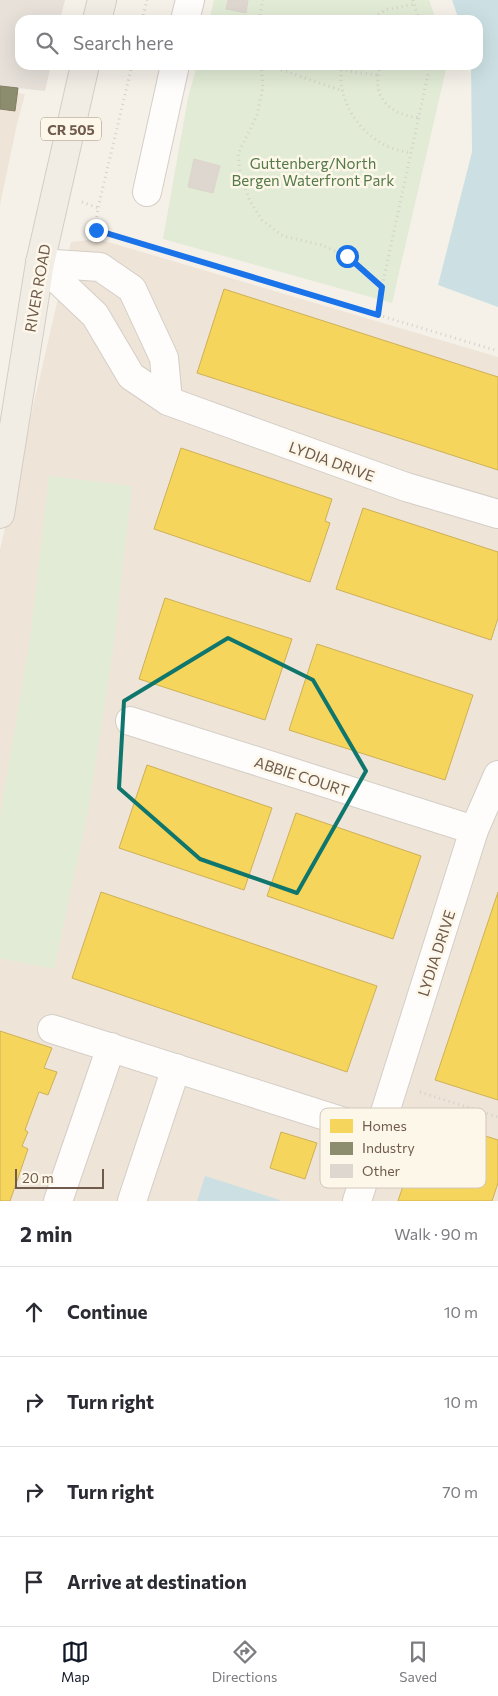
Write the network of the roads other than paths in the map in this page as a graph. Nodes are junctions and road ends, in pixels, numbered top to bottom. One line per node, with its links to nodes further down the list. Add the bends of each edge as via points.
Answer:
1 (102, 0): 3 (main road)
2 (190, 0): 4 (street)
3 (98, 15)
4 (186, 15)
5 (84, 70): 8 (main road, RIVER ROAD / CR 505)
6 (174, 70): 7 (street)
7 (147, 192)
8 (40, 263): 9 (street, LYDIA DRIVE, via 95,316 131,376); 9 (street, via 100,267 132,289 164,358); 10 (main road, RIVER ROAD / CR 505)
9 (168, 401): 11 (street, LYDIA DRIVE, via 406,487)
10 (0, 514)
11 (498, 514)
12 (130, 721): 14 (street, ABBIE COURT)
13 (498, 775): 14 (street, LYDIA DRIVE)
14 (474, 830): 18 (street, LYDIA DRIVE)
15 (52, 1029): 16 (street)
16 (111, 1047): 17 (street); 21 (street)
17 (176, 1068): 19 (street); 22 (street)
18 (386, 1108)
19 (320, 1114)
20 (361, 1188): 23 (street, LYDIA DRIVE)
21 (58, 1201)
22 (132, 1201)
23 (357, 1201)

